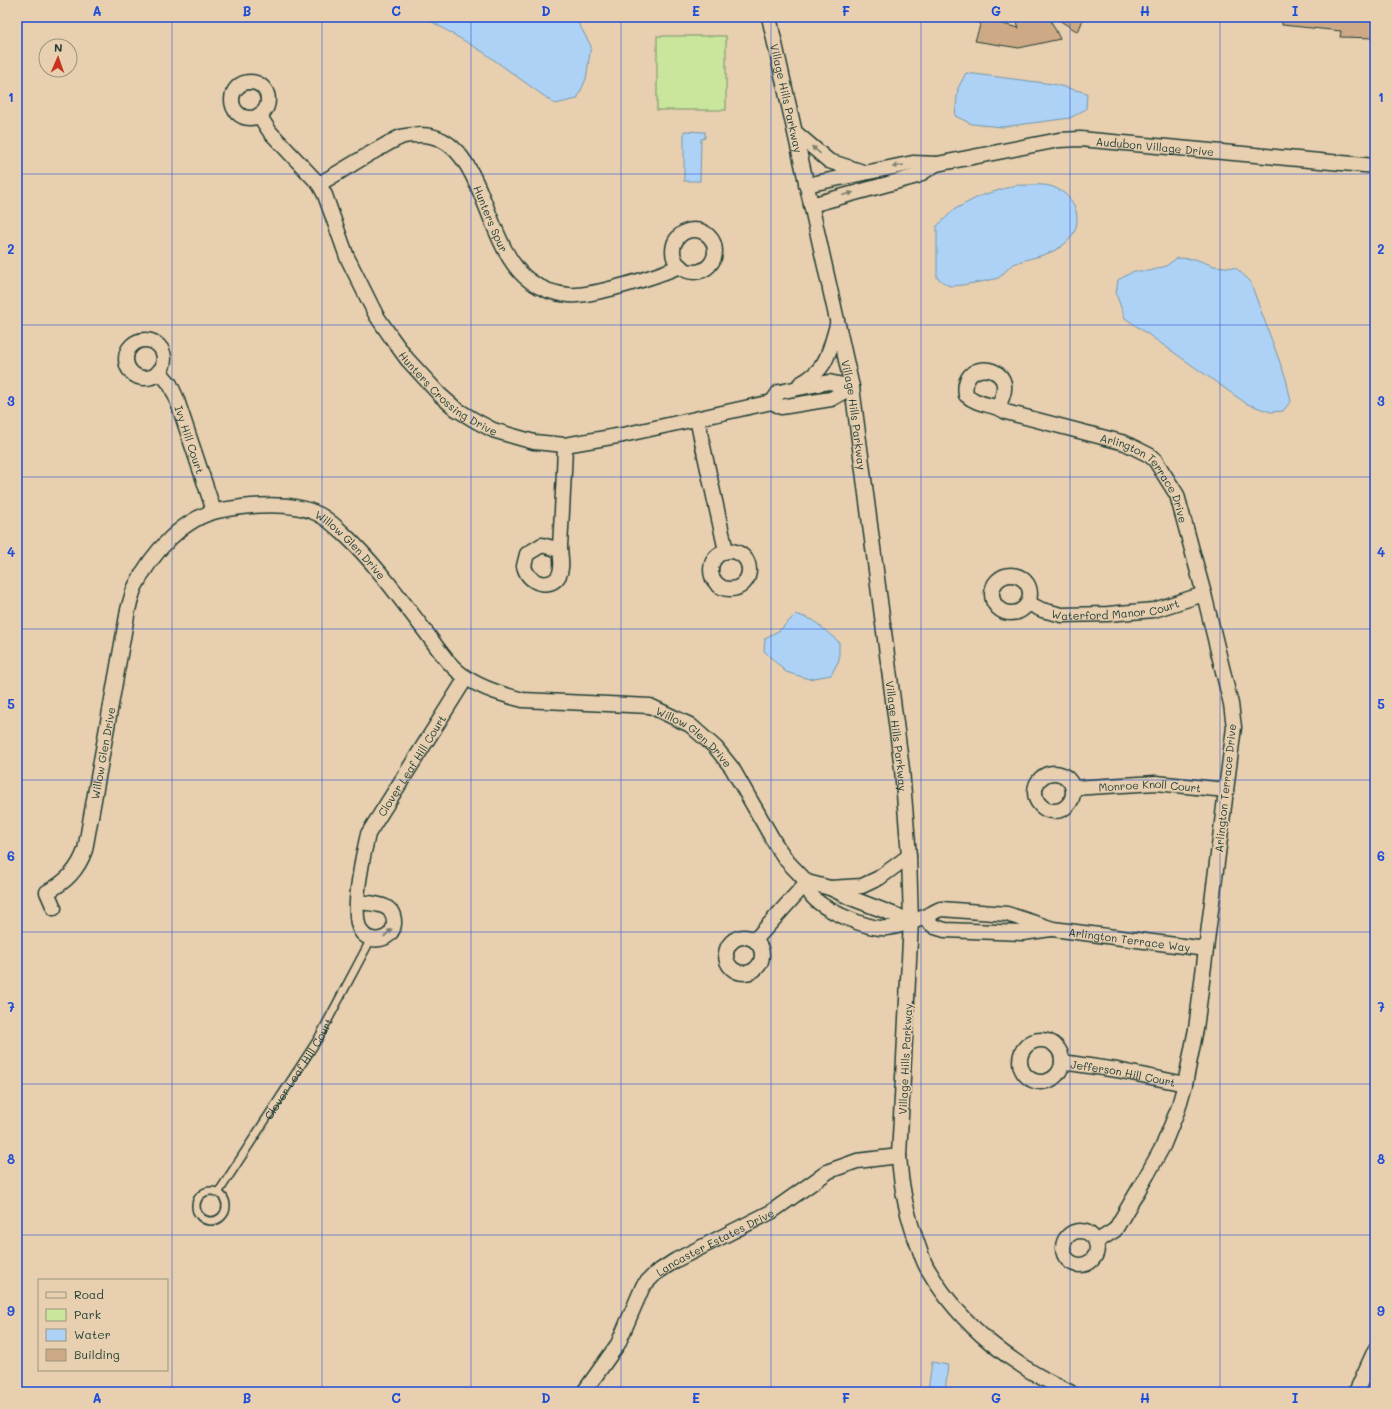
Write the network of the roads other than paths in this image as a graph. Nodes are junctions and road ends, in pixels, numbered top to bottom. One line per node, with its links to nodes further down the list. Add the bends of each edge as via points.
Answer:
1 (769, 17): 3 (street, Village Hills Parkway)
2 (259, 115): 7 (street, Hunters Crossing Drive, via 270,132)
3 (796, 133): 6 (street, Audubon Village Drive, one-way to 3, via 830,161); 8 (street, Village Hills Parkway)
4 (937, 164): 5 (street, Audubon Village Drive, via 1059,140 1080,139); 6 (street, Audubon Village Drive, one-way to 6, via 913,164); 9 (street, Audubon Village Drive, one-way to 4, via 917,176)
5 (1375, 166)
6 (863, 172): 8 (street, Audubon Village Drive)
7 (319, 184): 10 (street, Hunters Spur, via 401,137 426,135 450,143 462,155 500,242 518,270 542,288 571,295 590,293 661,275); 18 (street, Hunters Crossing Drive, via 347,257 376,315 425,381 456,409 493,430 534,442)
8 (806, 185): 9 (street, Village Hills Parkway)
9 (810, 205): 11 (street, Village Hills Parkway)
10 (680, 266)
11 (837, 323): 13 (street, Village Hills Parkway); 14 (street, Hunters Crossing Drive, via 826,361 813,377)
12 (159, 371): 19 (street, Ivy Hill Court, via 170,384 176,397)
13 (852, 387): 14 (street, Hunters Crossing Drive, via 829,382); 15 (street, Hunters Crossing Drive, via 831,399 781,407); 27 (street, Village Hills Parkway, via 902,769)
14 (789, 390): 15 (street, Hunters Crossing Drive, via 779,392)
15 (772, 402): 17 (street, Hunters Crossing Drive)
16 (999, 407): 22 (street, Arlington Terrace Drive, via 1006,412 1125,443 1155,460 1177,495)
17 (697, 419): 18 (street, Hunters Crossing Drive); 20 (street)
18 (565, 445): 21 (street)
19 (214, 511): 24 (street, Willow Glen Drive, via 264,506 297,508 318,513 373,562 444,656); 31 (street, Willow Glen Drive, via 200,516 170,539 144,571 134,588 85,850 80,865 47,892)
20 (726, 551)
21 (560, 556)
22 (1204, 594): 23 (street, Waterford Manor Court, via 1154,610 1100,614 1062,615 1042,610); 26 (street, Arlington Terrace Drive, via 1231,704 1234,727)
23 (1028, 602)
24 (466, 678): 28 (street, Willow Glen Drive, via 494,691 523,700 650,706 690,725 716,748 732,768 787,861); 30 (street, Clover Leaf Hill Court, via 373,824 361,860)
25 (1073, 788): 26 (street, Monroe Knoll Court, via 1156,783)
26 (1226, 790): 36 (street, Arlington Terrace Drive)
27 (909, 856): 29 (street, via 879,878 862,886); 32 (street, Village Hills Parkway)
28 (807, 882): 29 (street); 32 (street, Willow Glen Drive, via 812,896 830,910 866,925 888,928); 35 (street)
29 (830, 888): 32 (street, via 850,898)
30 (358, 902): 34 (street, Clover Leaf Hill Court, via 358,926 365,936); 34 (street, one-way to 30, via 377,940 390,933 393,928 392,913 383,904)
31 (54, 908)
32 (917, 919): 33 (street, Arlington Terrace Way, via 945,930 1023,933); 33 (street, Arlington Terrace Way, via 941,909 1000,913 1021,917); 39 (street, Village Hills Parkway)
33 (1053, 929): 36 (street, Arlington Terrace Way)
34 (371, 939): 40 (lane, Clover Leaf Hill Court, via 318,1039)
35 (756, 939)
36 (1206, 949): 38 (street, Arlington Terrace Drive, via 1196,1029)
37 (1062, 1062): 38 (street, Jefferson Hill Court)
38 (1185, 1084): 41 (street, Arlington Terrace Drive, via 1168,1134 1147,1175 1115,1230)
39 (899, 1156): 43 (street, Lancaster Estates Drive, via 857,1161 829,1171 771,1212 676,1260 656,1273 643,1286 618,1344); 44 (street, Village Hills Parkway, via 901,1187 907,1214 928,1270 944,1295 988,1342 1041,1379)
40 (218, 1193): 40 (lane, via 206,1192 198,1198 197,1212 203,1220 213,1222 225,1213 226,1203)
41 (1096, 1242)
42 (1375, 1350): 45 (street)
43 (584, 1392)
44 (1070, 1392)
45 (1356, 1392)

